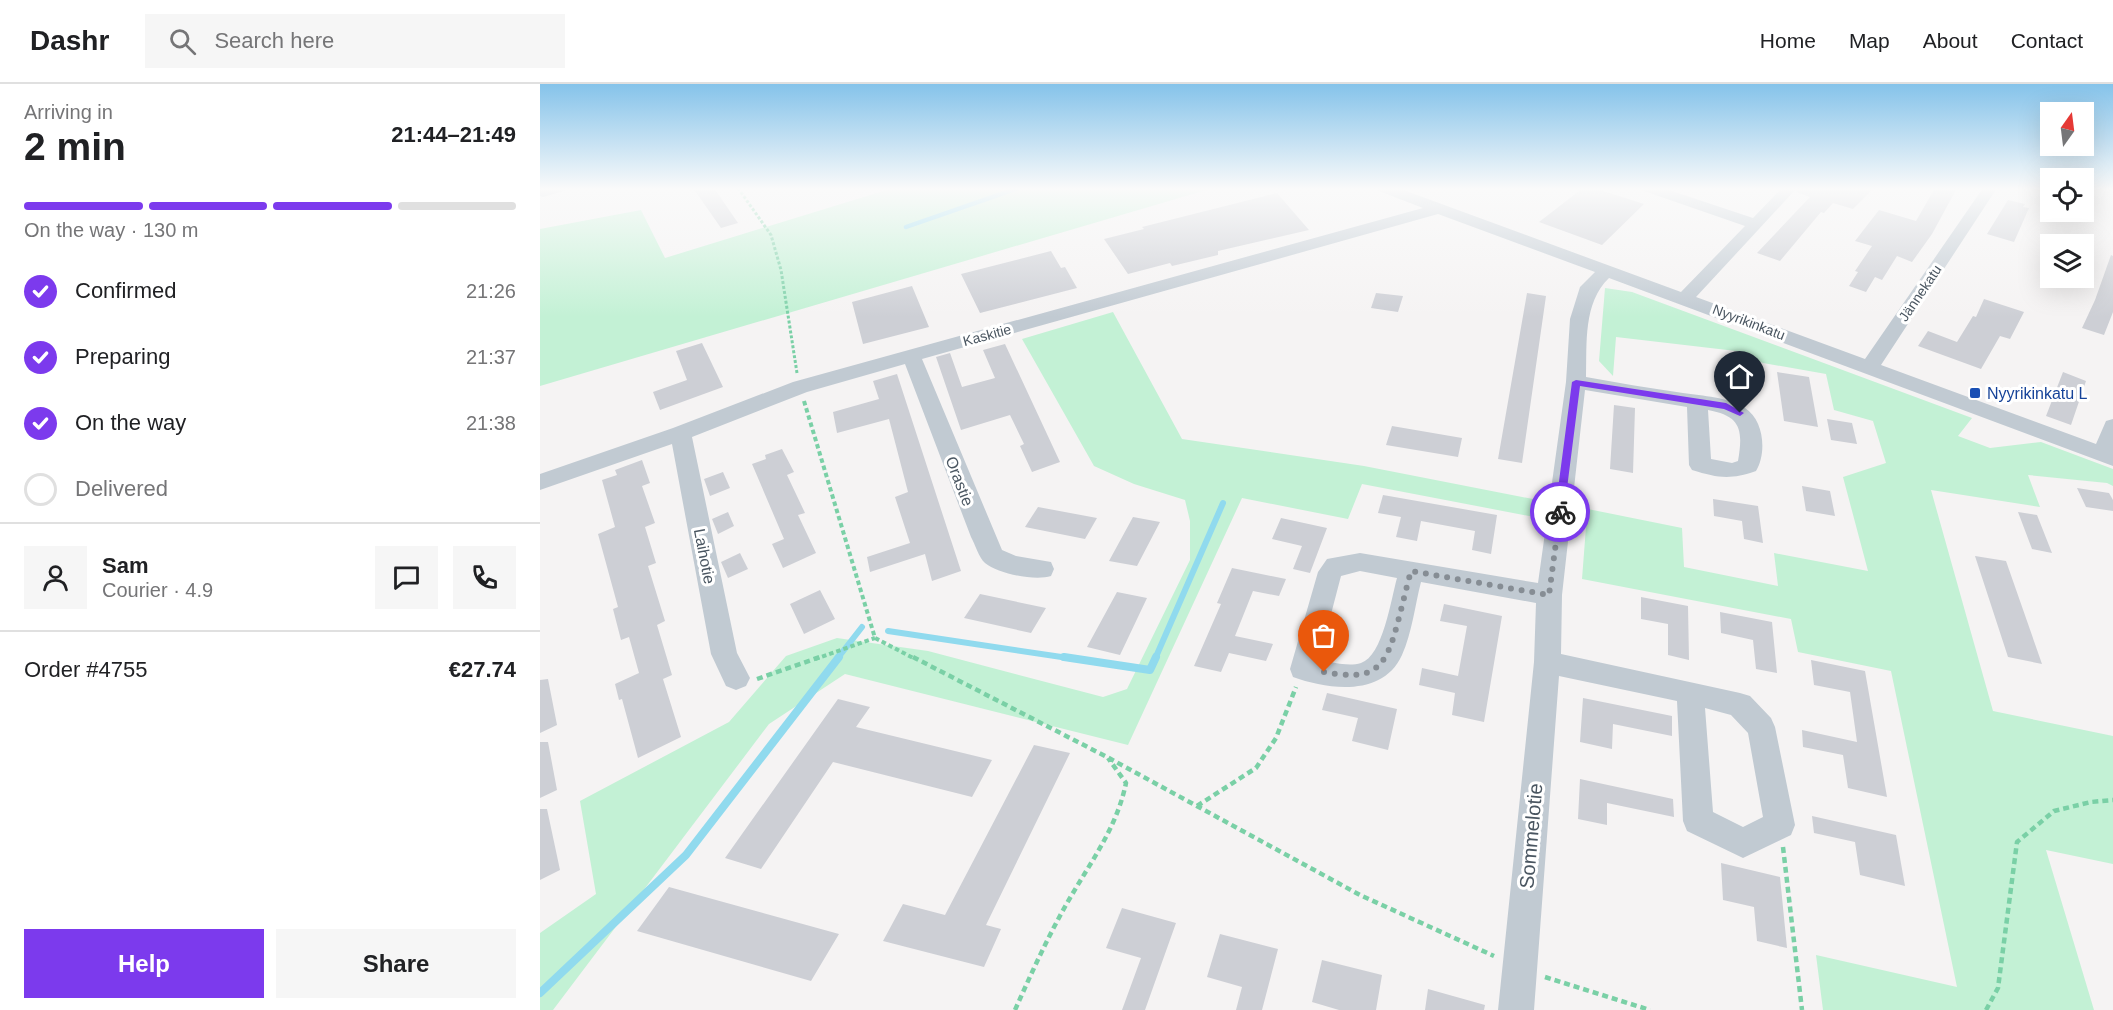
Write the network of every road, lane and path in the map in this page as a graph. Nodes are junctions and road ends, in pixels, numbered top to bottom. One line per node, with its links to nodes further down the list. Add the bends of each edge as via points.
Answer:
1 (768, 231): 11 (path, via 781,270)
2 (1357, 231): 8 (street, Kaskitie)
3 (1504, 231): 6 (street, Nyyrikinkatu)
4 (1749, 231): 7 (street)
5 (1961, 231): 9 (street, Jännekatu)
6 (1608, 269): 7 (street, Nyyrikinkatu); 10 (street, Sommelotie, via 1589,287 1579,320)
7 (1685, 298): 9 (street, Nyyrikinkatu)
8 (911, 356): 11 (street, Kaskitie); 17 (street, Orastie, via 993,556 1013,565)
9 (1869, 368): 15 (street, Nyyrikinkatu)
10 (1576, 382): 12 (street); 19 (street, Sommelotie)
11 (800, 387): 14 (street, Kaskitie); 20 (path)
12 (1696, 402)
13 (2113, 426): 15 (street)
14 (681, 433): 16 (street, Kaskitie); 23 (street, Laihotie, via 724,654)
15 (2108, 456)
16 (540, 482)
17 (1042, 569)
18 (1411, 571): 19 (street); 22 (street, via 1390,652 1380,666 1364,674 1345,676); 22 (street, via 1360,562 1336,566 1330,572)
19 (1549, 595): 21 (street, Sommelotie)
20 (875, 638): 23 (path, via 752,681); 25 (path)
21 (1547, 662): 24 (street); 29 (street, Sommelotie)
22 (1303, 669): 27 (path, via 1276,738 1257,768)
23 (735, 678)
24 (1690, 692): 28 (street, via 1740,705 1761,727); 28 (street, via 1698,821 1743,843)
25 (1107, 757): 27 (path); 30 (path, via 1126,783 1123,802 1112,830 1064,909)
26 (2113, 801): 34 (path, via 2054,811 2018,842 1998,988)
27 (1197, 806): 29 (path, via 1360,895)
28 (1780, 825): 33 (path)
29 (1519, 968): 31 (street, Sommelotie); 32 (path)
30 (1015, 1010)
31 (1516, 1010)
32 (1650, 1010)
33 (1802, 1010)
34 (1986, 1010)

